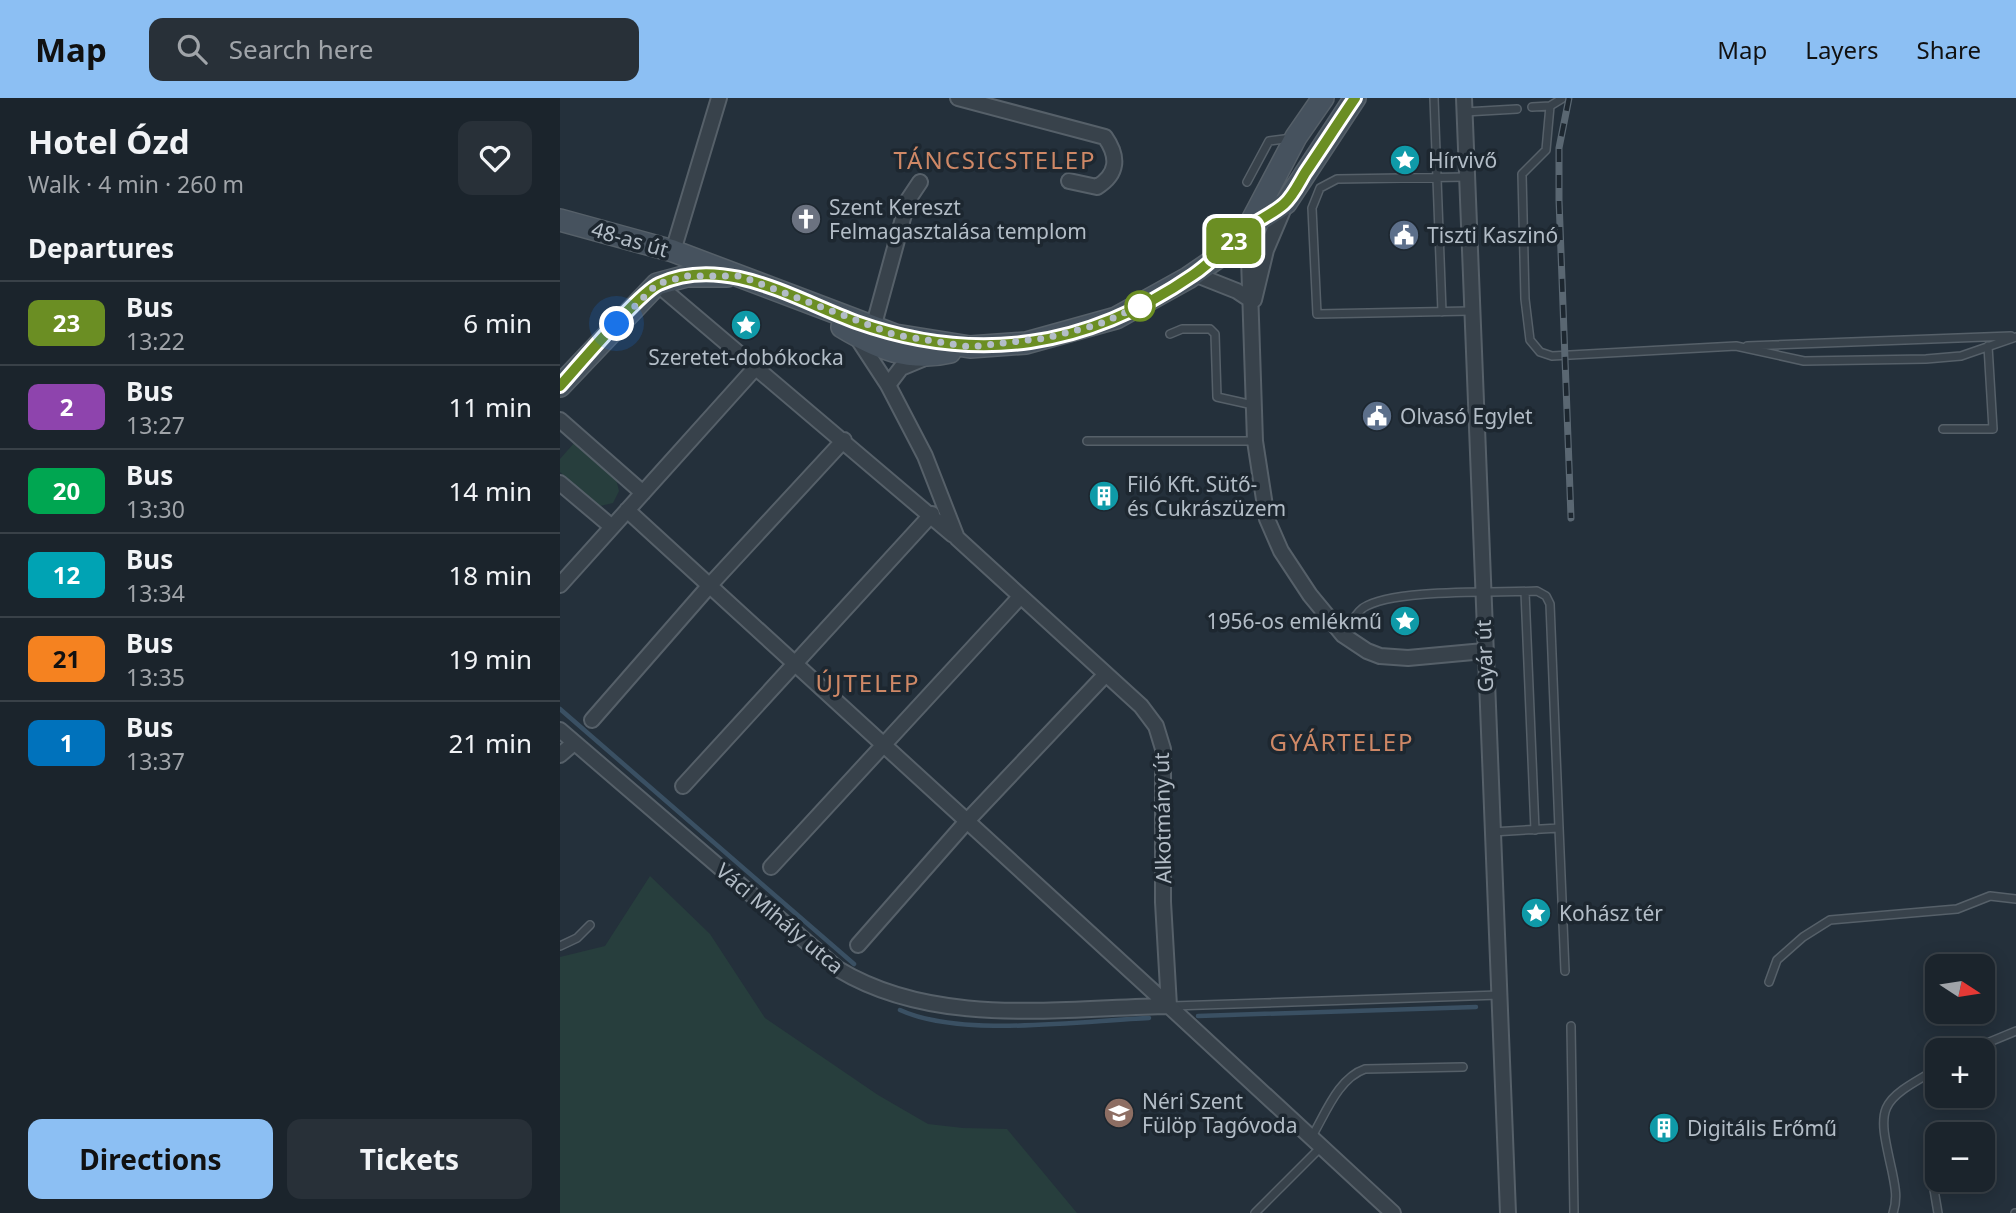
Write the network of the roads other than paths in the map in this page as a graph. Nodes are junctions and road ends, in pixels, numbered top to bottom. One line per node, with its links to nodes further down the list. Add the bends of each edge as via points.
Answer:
1 (719, 98): 20 (street)
2 (958, 98): 14 (street, via 1105,136 1114,149 1116,166 1110,179 1097,187)
3 (1323, 98): 11 (main road)
4 (1355, 98): 17 (main road)
5 (1434, 98): 13 (lane)
6 (1563, 98): 8 (lane)
7 (1464, 105): 10 (lane); 12 (street, Gyár út)
8 (1550, 106): 9 (lane); 31 (lane, via 1546,150 1522,174 1530,340 1540,352 1552,356)
9 (1532, 107)
10 (1517, 108)
11 (1296, 137): 16 (lane, via 1269,141); 19 (main road)
12 (1467, 177): 13 (lane); 25 (street, Gyár út)
13 (1437, 178): 26 (lane); 26 (lane, via 1337,179 1320,188 1312,208 1317,314)
14 (1069, 181)
15 (920, 182): 30 (street, via 908,200)
16 (1247, 182)
17 (1286, 203): 19 (main road); 27 (street, via 1266,250)
18 (560, 219): 20 (main road, 48-as út)
19 (1248, 228): 21 (main road); 24 (street)
20 (674, 251): 22 (main road, 48-as út); 23 (main road)
21 (1194, 274): 24 (street); 33 (main road, via 1128,312 1088,328 1026,343)
22 (740, 276): 23 (main road, via 687,276); 30 (main road, 48-as út)
23 (657, 284): 35 (street); 37 (main road)
24 (1249, 299): 27 (street)
25 (1471, 311): 26 (lane); 53 (street, Gyár út)
26 (1443, 312)
27 (1251, 315): 38 (street)
28 (1170, 334): 38 (lane, via 1210,329 1215,334 1217,397)
29 (2016, 337): 31 (lane); 32 (lane)
30 (871, 339): 33 (main road); 34 (main road, via 897,354); 36 (street, Alkotmány út)
31 (1736, 346): 32 (lane, via 1804,361 1926,359 1961,356)
32 (1989, 346): 40 (lane, via 1993,429)
33 (970, 347): 34 (main road)
34 (930, 357): 36 (street, via 901,368)
35 (757, 366): 41 (street); 45 (street)
36 (888, 385): 49 (street, Alkotmány út, via 925,456)
37 (560, 386)
38 (1253, 405): 43 (street)
39 (560, 420): 45 (street)
40 (1943, 429)
41 (844, 440): 47 (street); 51 (street)
42 (1087, 441): 43 (lane)
43 (1255, 441): 55 (street, via 1267,519 1281,551)
44 (560, 483): 48 (street)
45 (643, 493): 46 (street)
46 (628, 510): 48 (street); 51 (street)
47 (932, 514): 49 (street); 57 (street)
48 (612, 527): 50 (street)
49 (957, 538): 54 (street, Alkotmány út)
50 (560, 585)
51 (710, 585): 57 (street); 59 (street)
52 (1525, 592): 53 (lane); 66 (lane, via 1546,596 1550,604); 67 (lane)
53 (1482, 594): 55 (lane, via 1379,601 1363,608); 56 (street, Gyár út)
54 (1019, 598): 58 (street, Alkotmány út); 62 (street)
55 (1343, 635): 56 (street, via 1380,656)
56 (1484, 651): 68 (street, Gyár út)
57 (796, 665): 62 (street); 64 (street)
58 (1106, 674): 65 (street); 77 (street, Alkotmány út, via 1149,715 1163,749 1163,902)
59 (592, 720)
60 (560, 730): 61 (street, Váci Mihály utca)
61 (574, 743): 63 (street); 77 (street, Váci Mihály utca, via 838,969 868,986 896,997 965,1010)
62 (882, 743): 65 (street); 69 (street)
63 (560, 755)
64 (683, 786)
65 (967, 821): 72 (street); 77 (street)
66 (1559, 828): 67 (lane); 74 (lane)
67 (1535, 830): 68 (lane)
68 (1492, 832): 76 (street, Gyár út)
69 (771, 867)
70 (2016, 899): 75 (lane, via 1990,896 1957,909 1830,920 1777,960)
71 (590, 925): 73 (lane)
72 (858, 945)
73 (560, 946)
74 (1565, 971)
75 (1769, 982)
76 (1500, 995): 77 (lane); 88 (street, Gyár út)
77 (1169, 1006): 83 (street)
78 (1571, 1026): 89 (lane)
79 (2016, 1031): 80 (lane)
80 (1995, 1040)
81 (1462, 1067): 83 (lane, via 1354,1072)
82 (1925, 1077): 85 (lane, via 1887,1103 1881,1119 1897,1194)
83 (1315, 1144): 86 (lane); 87 (street)
84 (1934, 1192): 90 (lane)
85 (1894, 1212)
86 (1255, 1213)
87 (1393, 1213)
88 (1507, 1213)
89 (1574, 1213)
90 (1938, 1213)

